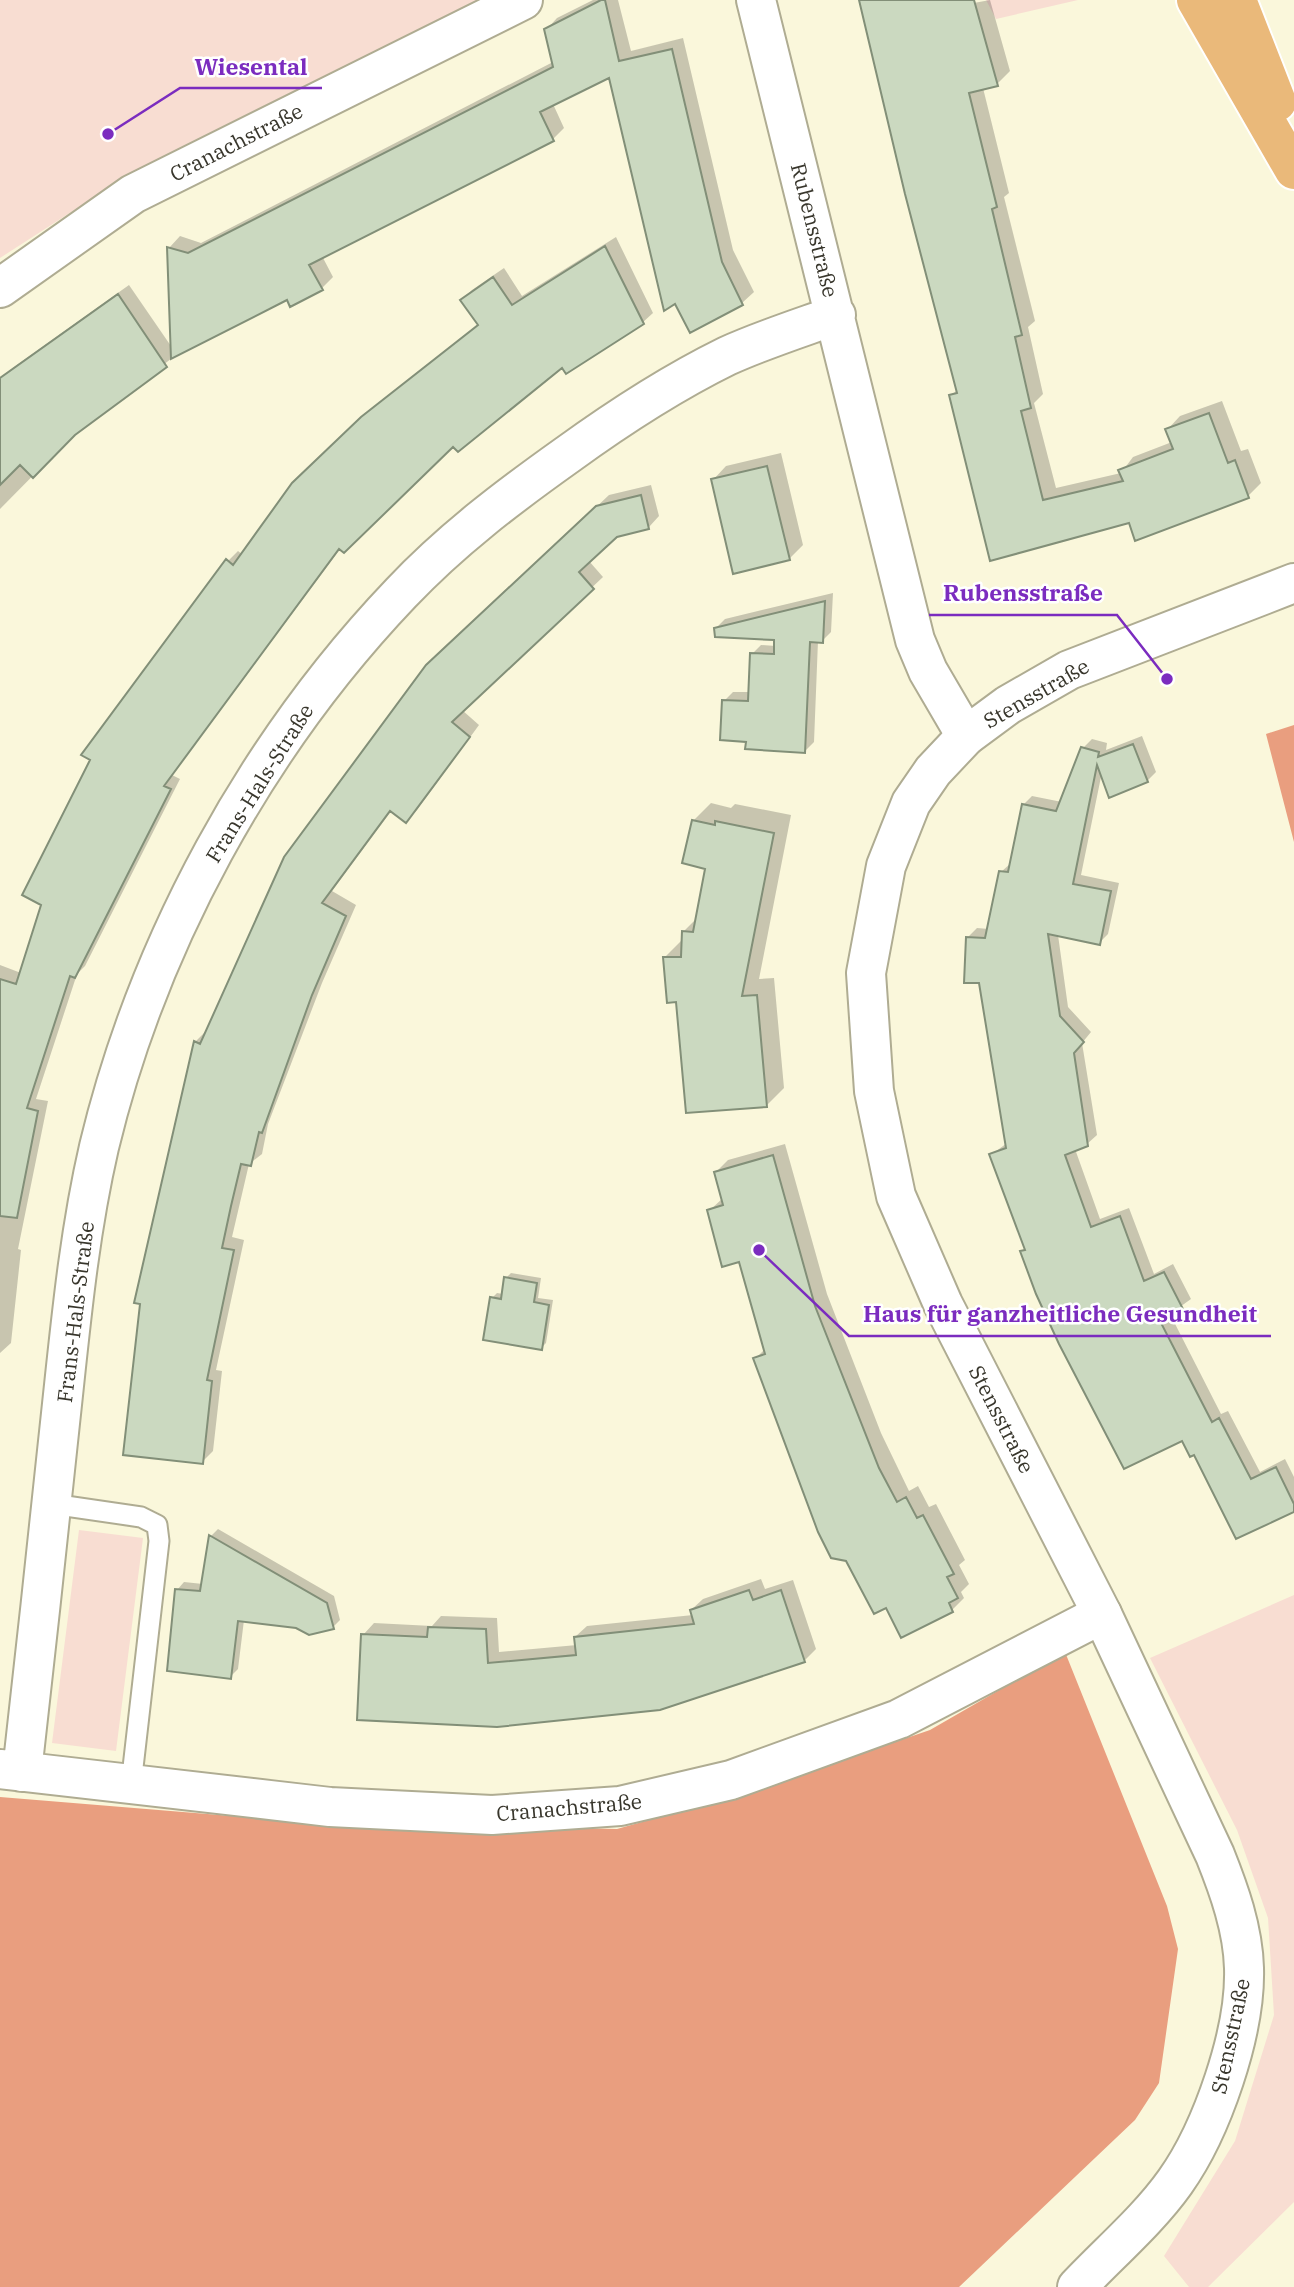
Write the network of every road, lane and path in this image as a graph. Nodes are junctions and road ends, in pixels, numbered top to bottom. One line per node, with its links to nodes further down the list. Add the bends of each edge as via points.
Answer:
1 (523, 0): 7 (street, Cranachstraße, via 134,194)
2 (757, 0): 8 (street, Rubensstraße)
3 (1196, 0): 6 (highway)
4 (1237, 0): 5 (highway)
5 (1294, 148)
6 (1294, 170)
7 (0, 288)
8 (836, 315): 10 (street, Rubensstraße, via 915,640); 11 (street, Frans-Hals-Straße, via 729,355 633,408 509,497 403,591 301,712 180,917 132,1034 99,1148 80,1251)
9 (1294, 583): 10 (street, Stensstraße, via 1069,670)
10 (966, 736): 12 (street, Stensstraße, via 911,803 886,866 866,973 874,1091 896,1196 943,1304)
11 (52, 1504): 13 (street, Frans-Hals-Straße); 14 (lane, via 141,1517 157,1525 159,1541)
12 (1102, 1614): 14 (street, Cranachstraße, via 899,1719 731,1780 620,1806 492,1815 330,1807); 15 (street, Stensstraße, via 1230,1892 1244,1968 1224,2080 1205,2136 1174,2184)
13 (11, 1771): 14 (street, Cranachstraße)
14 (131, 1785)
15 (1077, 2287)

